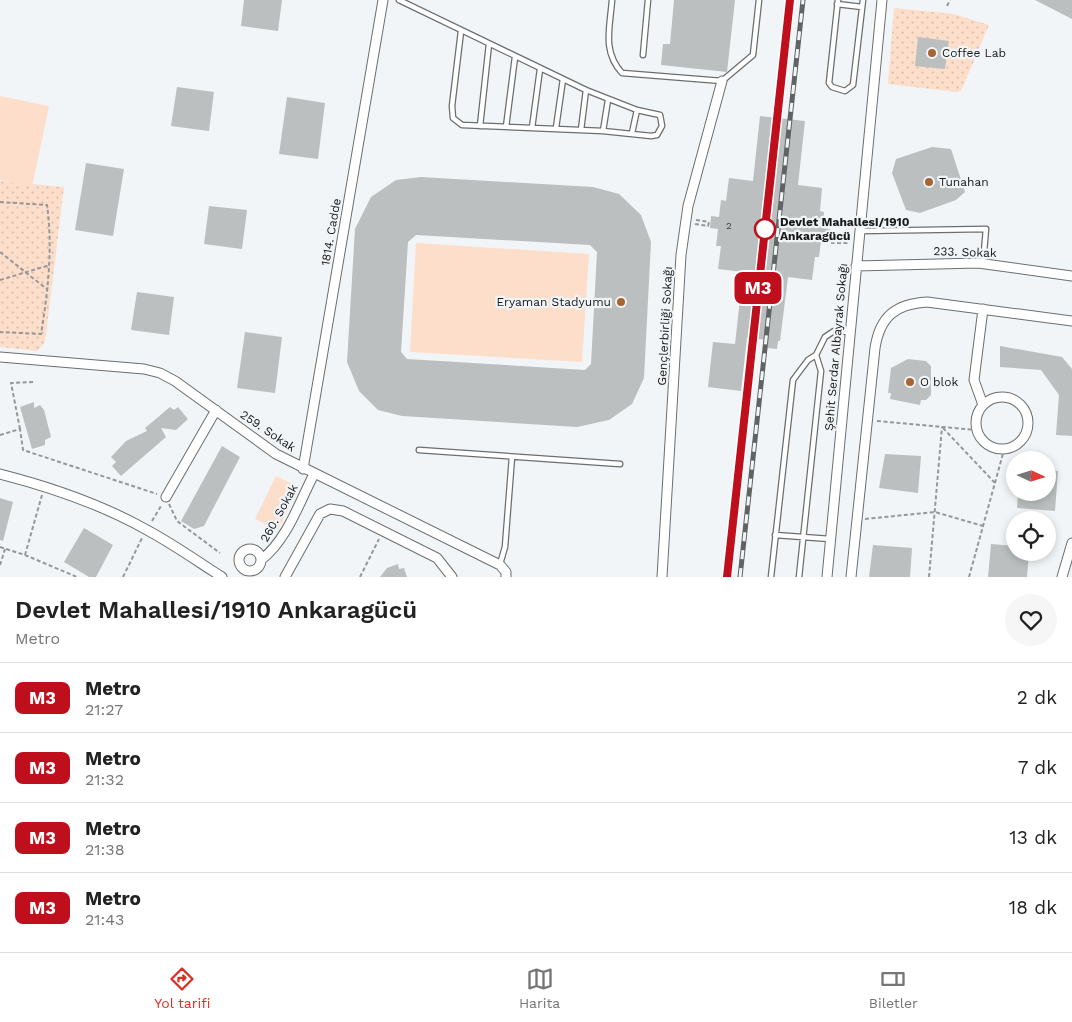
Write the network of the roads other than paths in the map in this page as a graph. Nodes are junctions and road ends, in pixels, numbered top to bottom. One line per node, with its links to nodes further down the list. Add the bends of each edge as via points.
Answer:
1 (383, 0): 41 (street, 1814. Cadde)
2 (399, 0): 10 (lane)
3 (612, 0): 16 (lane, via 608,50 622,73)
4 (648, 0): 12 (lane)
5 (759, 0): 16 (lane, via 753,55)
6 (862, 0): 9 (lane)
7 (882, 0): 27 (street, Şehit Serdar Albayrak Sokağı)
8 (838, 2): 9 (lane); 9 (lane, via 829,83 845,91 853,84)
9 (862, 7)
10 (461, 31): 11 (lane); 20 (lane, via 453,118 462,126)
11 (489, 44): 13 (lane); 20 (lane)
12 (643, 55)
13 (515, 57): 14 (lane); 21 (lane)
14 (540, 69): 15 (lane); 22 (lane)
15 (562, 79): 17 (lane); 23 (lane)
16 (722, 81): 56 (street, Gençlerbirliği Sokağı, via 688,206 681,255)
17 (586, 90): 18 (lane); 24 (lane)
18 (608, 100): 19 (lane); 25 (lane)
19 (637, 110): 26 (lane); 26 (lane, via 660,115 662,126 657,135)
20 (480, 126): 21 (lane)
21 (506, 127): 22 (lane)
22 (532, 128): 23 (lane)
23 (556, 128): 24 (lane)
24 (582, 130): 25 (lane)
25 (603, 131): 26 (lane)
26 (632, 133)
27 (860, 231): 28 (lane, via 986,229); 29 (street, Şehit Serdar Albayrak Sokağı)
28 (984, 263): 29 (street, 233. Sokak); 30 (street, 233. Sokak)
29 (856, 266): 33 (street, Şehit Serdar Albayrak Sokağı)
30 (1072, 276)
31 (983, 309): 32 (street); 36 (street, via 974,380); 60 (street, via 910,303 884,320 877,335)
32 (1072, 320)
33 (850, 332): 34 (lane, via 834,331 825,337); 47 (street, Şehit Serdar Albayrak Sokağı)
34 (816, 355): 45 (lane, via 808,360 793,380); 46 (lane, via 821,371)
35 (0, 357): 37 (street, 259. Sokak, via 152,371 175,381)
36 (983, 405): 36 (street, via 1006,397 1014,400 1026,411 1025,436 1012,448 1004,450 986,445 976,430 978,412)
37 (216, 410): 41 (street, 259. Sokak, via 276,454); 44 (street)
38 (419, 450): 39 (lane)
39 (512, 457): 40 (lane); 50 (lane, via 505,547)
40 (620, 464)
41 (303, 469): 43 (street, 259. Sokak)
42 (0, 474): 52 (street, via 96,505 147,530)
43 (314, 474): 49 (street, 260. Sokak, via 280,540); 50 (street, 259. Sokak)
44 (166, 498)
45 (775, 534): 46 (lane); 57 (lane)
46 (803, 536): 47 (lane); 58 (lane)
47 (830, 539): 59 (street, Şehit Serdar Albayrak Sokağı)
48 (1072, 543): 61 (street)
49 (261, 560): 51 (street, 260. Sokak, via 256,569); 51 (street, 260. Sokak, via 255,551 248,549 242,552 239,562)
50 (500, 565): 55 (street)
51 (244, 574)
52 (222, 577)
53 (285, 577): 54 (street, via 320,514 330,509 343,511 437,558)
54 (452, 577)
55 (506, 577)
56 (662, 577)
57 (771, 577)
58 (799, 577)
59 (826, 577)
60 (851, 577)
61 (1062, 577)

